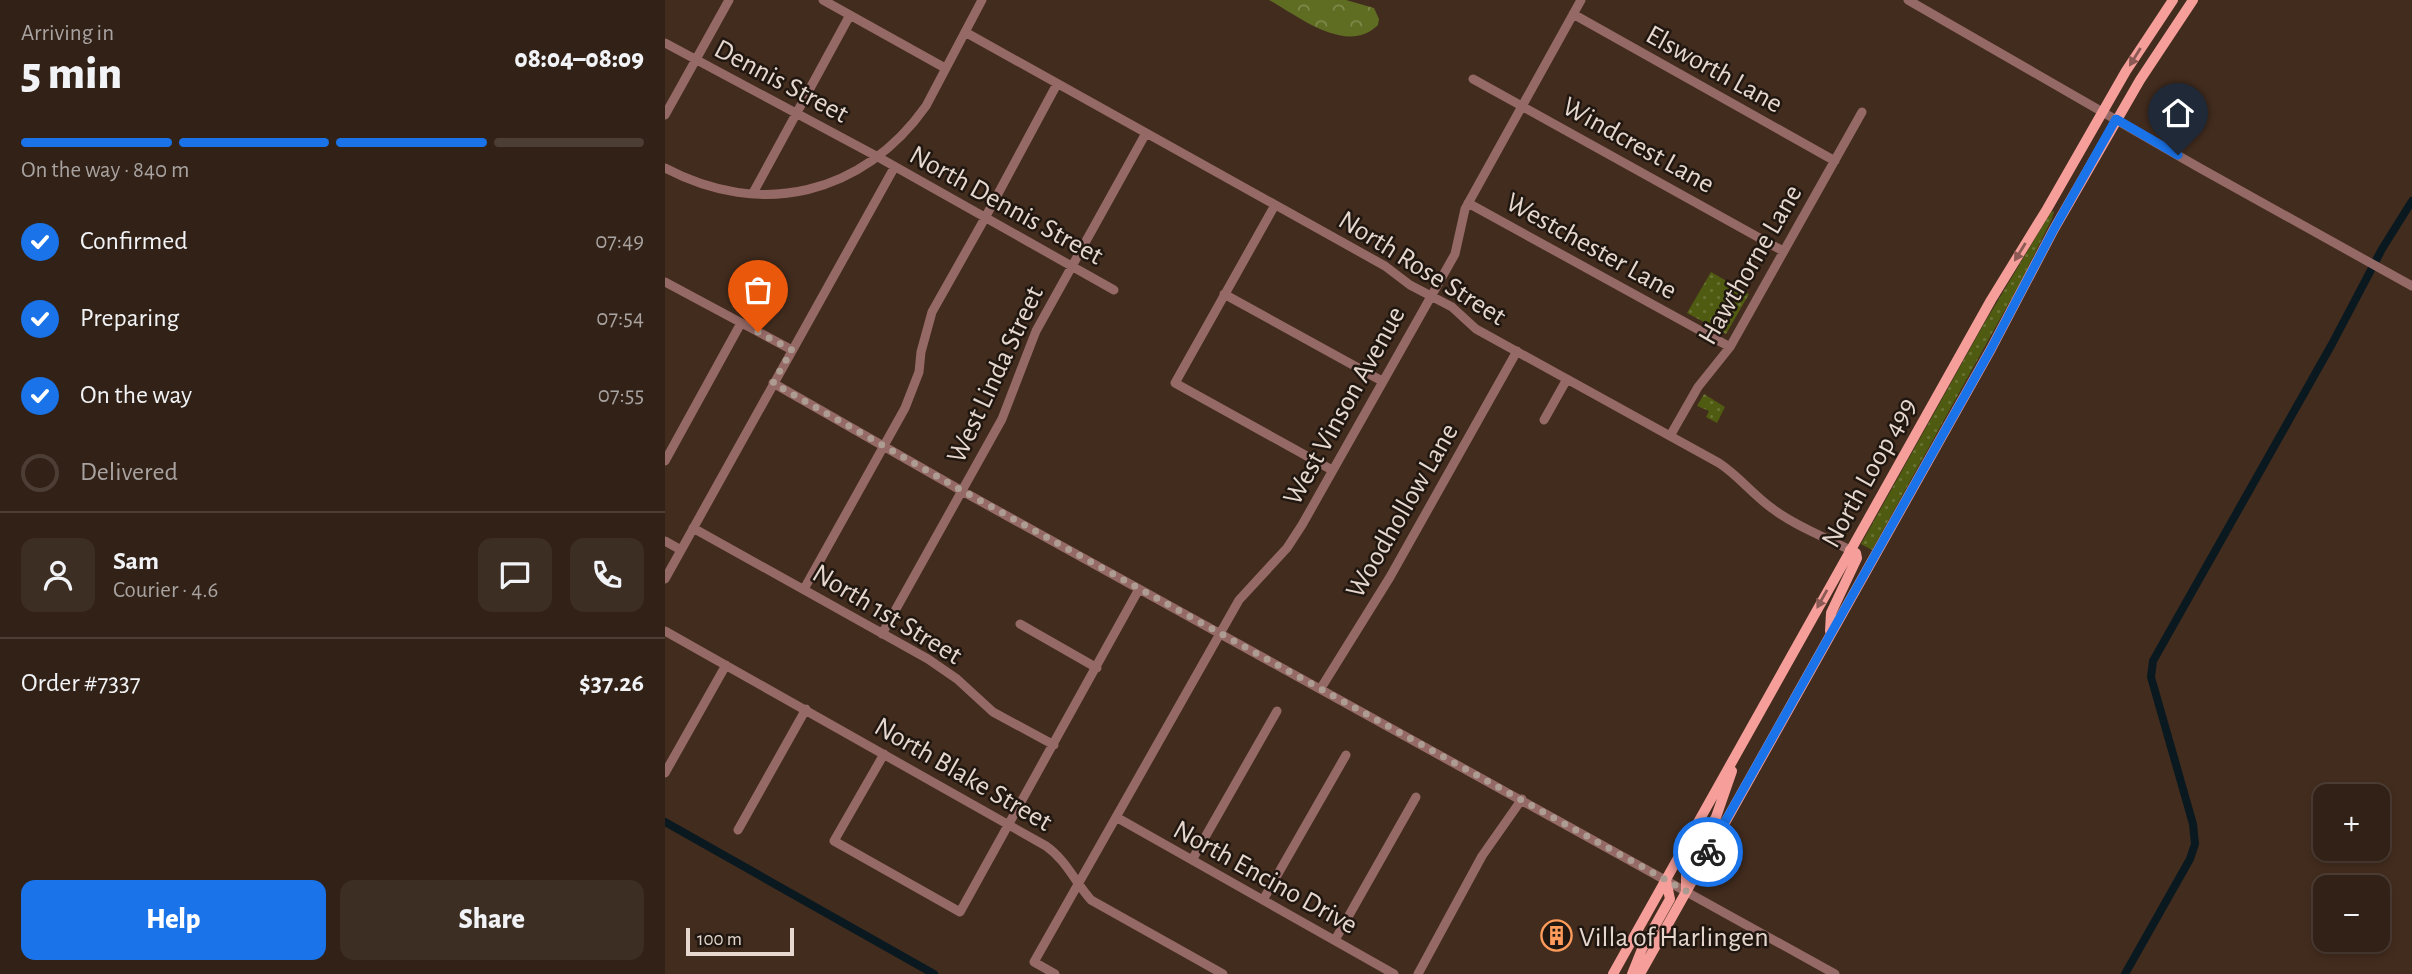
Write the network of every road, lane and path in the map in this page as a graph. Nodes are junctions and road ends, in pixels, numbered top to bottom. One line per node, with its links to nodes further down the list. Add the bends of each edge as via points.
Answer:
1 (729, 0): 12 (street)
2 (823, 0): 9 (street)
3 (982, 0): 10 (street)
4 (1581, 0): 8 (street, West Vinson Avenue)
5 (1908, 0): 17 (street)
6 (2173, 0): 17 (main road, North Loop 499, one-way to 17)
7 (2193, 0): 21 (main road, North Loop 499)
8 (1573, 14): 16 (street, West Vinson Avenue); 24 (street, Elsworth Lane)
9 (850, 15): 13 (street); 19 (street)
10 (965, 32): 13 (street); 15 (street, North Rose Street)
11 (665, 43): 12 (street, Dennis Street)
12 (695, 60): 19 (street, Dennis Street); 20 (street)
13 (944, 68): 23 (street, via 915,121)
14 (1473, 79): 16 (street, Windcrest Lane)
15 (1057, 84): 22 (street, North Rose Street); 30 (street)
16 (1522, 105): 28 (street, West Vinson Avenue); 31 (street, Windcrest Lane)
17 (2103, 111): 21 (street); 54 (main road, North Loop 499, one-way to 54)
18 (1862, 112): 24 (street, Hawthorne Lane)
19 (796, 114): 23 (street, Dennis Street); 27 (street)
20 (665, 115)
21 (2116, 119): 34 (street); 62 (main road, North Loop 499)
22 (1146, 133): 29 (street, North Rose Street); 32 (street, West Linda Street)
23 (878, 157): 25 (street, North Dennis Street); 27 (street, via 848,176 812,189)
24 (1835, 161): 31 (street, Hawthorne Lane)
25 (894, 167): 30 (street, North Dennis Street); 40 (street)
26 (665, 168): 27 (street, via 717,189)
27 (753, 193)
28 (1468, 203): 37 (street, West Vinson Avenue, via 1455,254); 39 (street, Westchester Lane)
29 (1275, 205): 36 (street); 37 (street, North Rose Street)
30 (985, 218): 32 (street, North Dennis Street); 47 (street, via 932,312 917,381)
31 (1783, 251): 39 (street, Hawthorne Lane)
32 (1071, 267): 35 (street, North Dennis Street); 50 (street, West Linda Street, via 1030,344 1009,406)
33 (665, 282): 38 (street)
34 (2412, 286)
35 (1115, 290)
36 (1224, 293): 43 (street); 49 (street, via 1175,383)
37 (1430, 296): 41 (street, North Rose Street); 43 (street, West Vinson Avenue)
38 (741, 323): 40 (street); 48 (street)
39 (1730, 347): 46 (street, Hawthorne Lane, via 1698,387)
40 (792, 350): 44 (street)
41 (1517, 351): 42 (street, North Rose Street); 65 (street, Woodhollow Lane, via 1383,589)
42 (1567, 379): 45 (street); 46 (street, North Rose Street)
43 (1382, 381): 49 (street, West Vinson Avenue)
44 (773, 383): 47 (street); 51 (street)
45 (1544, 420)
46 (1670, 436): 54 (street, North Rose Street, via 1731,470 1776,512)
47 (883, 447): 50 (street); 56 (street)
48 (665, 461)
49 (1332, 470): 60 (street, West Vinson Avenue, via 1292,541 1243,593)
50 (963, 491): 57 (street); 61 (street, West Linda Street)
51 (693, 528): 53 (street); 56 (street, North 1st Street)
52 (665, 541): 53 (street)
53 (681, 550): 55 (street)
54 (1850, 550): 62 (main road, via 1857,558 1831,613); 69 (main road, North Loop 499, one-way to 69)
55 (665, 579)
56 (804, 589): 61 (street, North 1st Street)
57 (1139, 589): 60 (street); 64 (street)
58 (1020, 624): 64 (street)
59 (665, 631): 63 (street, North Blake Street)
60 (1220, 633): 65 (street); 75 (street, West Vinson Avenue)
61 (882, 634): 68 (street, North 1st Street, via 943,668 993,712)
62 (1831, 634): 81 (main road, North Loop 499)
63 (726, 665): 66 (street, North Blake Street); 72 (street)
64 (1097, 668): 68 (street)
65 (1321, 688): 74 (street)
66 (806, 709): 70 (street, North Blake Street); 77 (street)
67 (1277, 711): 78 (street)
68 (1054, 746): 76 (street)
69 (1738, 751): 79 (main road, North Loop 499); 81 (main road, via 1716,817 1686,871)
70 (884, 754): 76 (street, North Blake Street); 76 (street, via 834,841 960,912)
71 (1346, 755): 82 (street)
72 (665, 773)
73 (1416, 797): 83 (street)
74 (1522, 799): 79 (street); 88 (street, via 1482,856)
75 (1116, 817): 78 (street, North Encino Drive); 80 (street, West Vinson Avenue)
76 (1008, 824): 80 (street, North Blake Street, via 1056,853)
77 (738, 830)
78 (1192, 860): 82 (street, North Encino Drive)
79 (1666, 880): 81 (street); 89 (main road, North Loop 499); 90 (main road, via 1670,899)
80 (1078, 884): 85 (street, West Vinson Avenue, via 1034,962); 86 (street, North Blake Street, via 1091,900)
81 (1686, 891): 84 (street); 91 (main road, North Loop 499)
82 (1263, 900): 83 (street, North Encino Drive)
83 (1335, 940): 87 (street, North Encino Drive)
84 (1829, 972)
85 (1055, 974)
86 (1223, 974)
87 (1394, 974)
88 (1418, 974)
89 (1613, 974)
90 (1632, 974)
91 (1640, 974)

